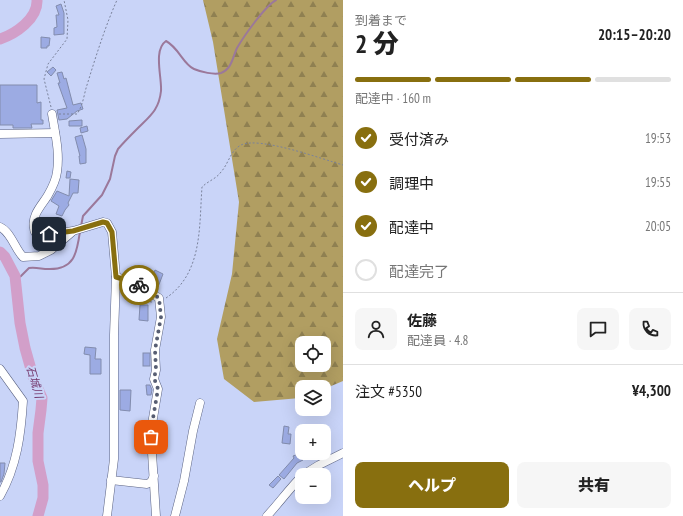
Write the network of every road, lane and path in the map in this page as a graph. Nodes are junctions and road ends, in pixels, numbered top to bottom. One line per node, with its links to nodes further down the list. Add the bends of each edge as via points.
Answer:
1 (64, 0): 3 (path, via 68,20 67,39 48,64 44,79)
2 (117, 0): 3 (path, via 80,110 77,114)
3 (52, 114): 4 (street)
4 (54, 133): 5 (street); 8 (street, via 58,159 56,177 37,210 33,227 38,236)
5 (0, 134)
6 (343, 165): 11 (path, via 279,146 258,143 243,144 237,148 221,173 202,187 195,260 180,286)
7 (0, 227): 8 (street, via 7,232 23,257 39,256 51,250)
8 (73, 231): 9 (street, via 107,223 112,232)
9 (116, 277): 11 (street, via 139,285); 17 (street, via 114,459)
10 (125, 288): 11 (path, via 145,301)
11 (160, 301): 16 (street, via 154,378 158,389 151,453)
12 (0, 369): 19 (street, via 23,401 13,468)
13 (200, 402): 22 (street)
14 (343, 453): 15 (street)
15 (314, 468)
16 (154, 476): 17 (street, via 147,484); 21 (street)
17 (111, 480): 20 (street)
18 (295, 484): 23 (street)
19 (0, 496)
20 (107, 516)
21 (156, 516)
22 (175, 516)
23 (267, 516)

